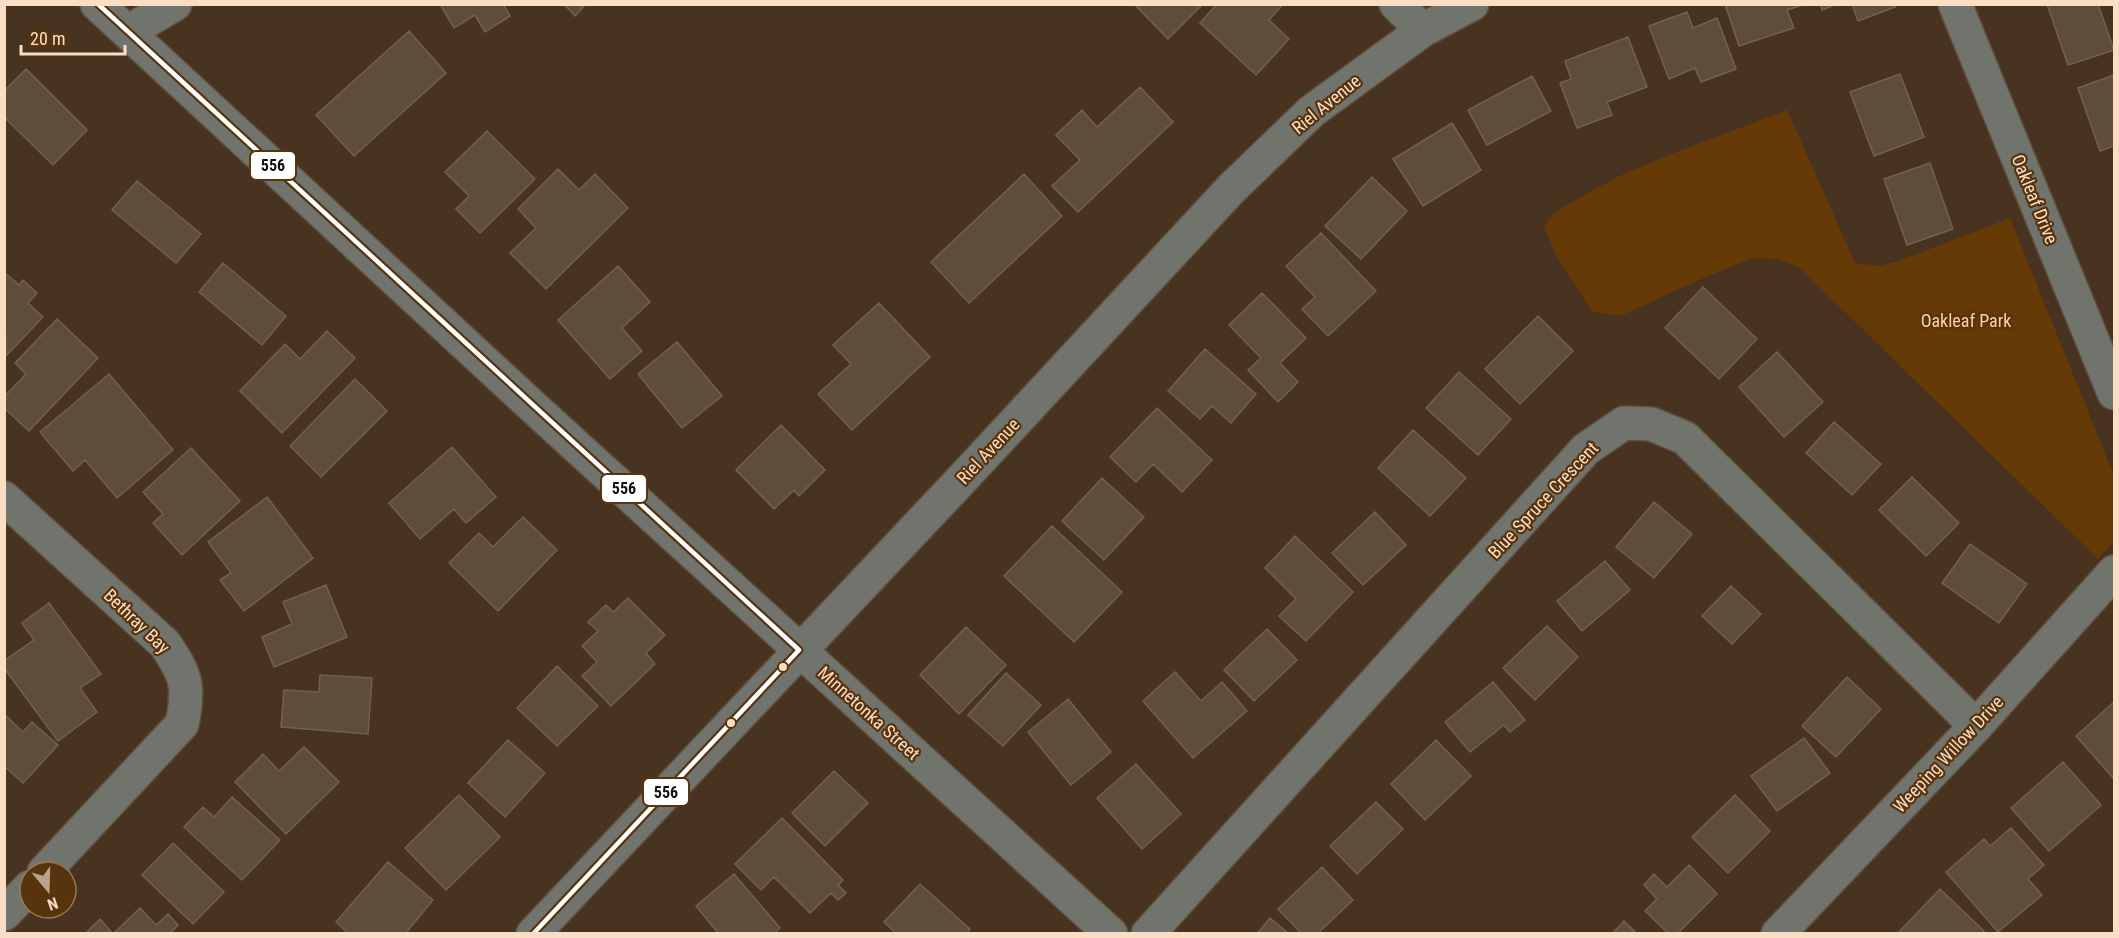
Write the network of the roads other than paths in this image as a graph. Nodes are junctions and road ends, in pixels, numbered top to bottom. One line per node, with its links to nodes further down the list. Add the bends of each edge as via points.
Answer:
1 (97, 4): 7 (street, Minnetonka Street)
2 (175, 4): 7 (street)
3 (1396, 4): 6 (street)
4 (1472, 4): 6 (street, Riel Avenue)
5 (1955, 4): 8 (street, Oakleaf Drive)
6 (1423, 30): 11 (street, Riel Avenue, via 1312,111 1231,189)
7 (128, 32): 11 (street, Minnetonka Street)
8 (2115, 393)
9 (4, 498): 13 (street, Bethray Bay, via 165,644 182,669 187,699 182,724)
10 (2115, 572): 12 (street, Weeping Willow Drive)
11 (799, 650): 16 (street, Riel Avenue); 17 (street, Minnetonka Street)
12 (1976, 726): 18 (street, Blue Spruce Crescent, via 1685,438 1651,424 1624,423 1586,449); 19 (street, Weeping Willow Drive)
13 (55, 860)
14 (18, 899): 15 (street)
15 (4, 914)
16 (533, 933)
17 (1112, 933)
18 (1148, 933)
19 (1778, 933)

